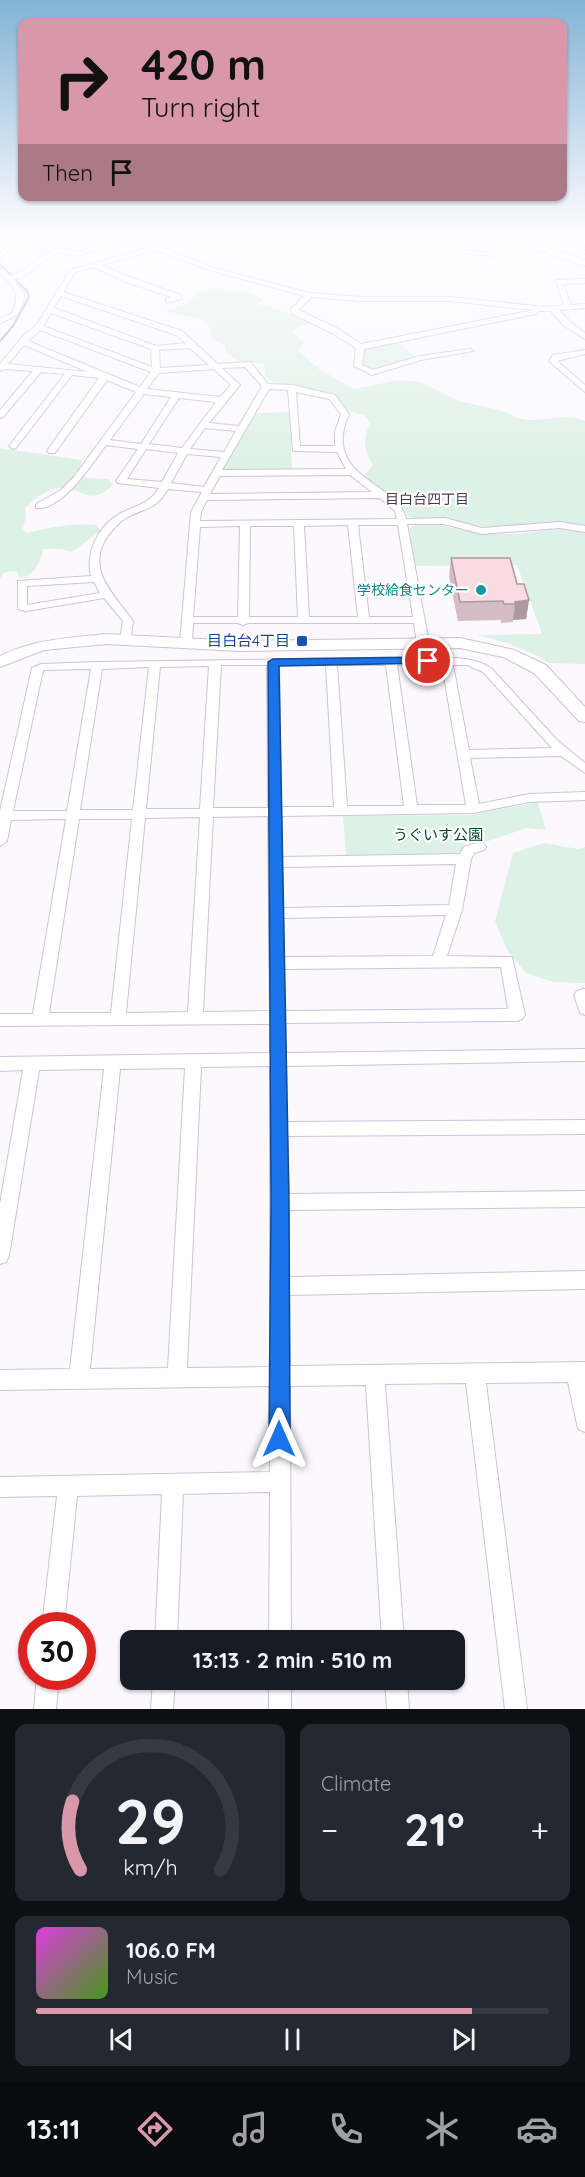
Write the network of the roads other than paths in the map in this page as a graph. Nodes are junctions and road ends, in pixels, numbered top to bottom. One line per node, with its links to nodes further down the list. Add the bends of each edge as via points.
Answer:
1 (16, 312): 8 (street)
2 (49, 312): 9 (street)
3 (58, 312): 16 (street)
4 (115, 312): 10 (street)
5 (296, 312): 20 (street)
6 (531, 312): 12 (street)
7 (556, 312): 14 (street)
8 (0, 321)
9 (39, 327): 17 (street); 26 (street)
10 (160, 327): 11 (street); 19 (street, via 179,333)
11 (150, 331)
12 (443, 331): 15 (street); 20 (street)
13 (141, 335): 16 (street)
14 (585, 337)
15 (452, 338)
16 (131, 339): 21 (street)
17 (24, 342): 24 (street); 28 (street)
18 (461, 344): 20 (street, via 470,351 420,358 372,373 358,366)
19 (194, 345): 21 (street); 23 (street)
20 (360, 347)
21 (155, 348): 26 (street)
22 (585, 352): 31 (street, via 553,360)
23 (216, 366): 26 (street); 29 (street, via 247,364); 34 (street, via 236,386)
24 (1, 368): 25 (street)
25 (39, 370): 27 (street); 35 (street)
26 (156, 371): 32 (street)
27 (70, 373): 28 (street); 39 (street)
28 (105, 376): 32 (street); 42 (street)
29 (266, 386): 30 (street); 37 (street)
30 (292, 388): 41 (street, via 332,397 345,414 339,425); 41 (street, via 296,449)
31 (585, 389)
32 (142, 391): 33 (street); 38 (street)
33 (176, 396): 34 (street); 40 (street)
34 (222, 400): 36 (street)
35 (0, 415)
36 (204, 425): 37 (street); 43 (street)
37 (241, 429): 44 (street)
38 (103, 442): 40 (street); 50 (street, via 64,492)
39 (13, 446)
40 (144, 447): 43 (street); 47 (street, via 121,481)
41 (339, 449): 45 (street)
42 (52, 451)
43 (184, 451): 44 (street); 47 (street)
44 (226, 455): 46 (street)
45 (353, 472): 46 (street); 49 (street)
46 (217, 473): 48 (street)
47 (164, 485): 48 (street); 57 (street, via 155,501 123,516 104,534 93,559)
48 (206, 493): 49 (street); 55 (street)
49 (382, 495): 51 (street, via 400,510)
50 (39, 506)
51 (403, 521): 52 (street); 56 (street, via 445,521 478,531 563,523); 60 (street)
52 (353, 522): 54 (street); 62 (street)
53 (245, 523): 54 (street); 55 (street); 63 (street)
54 (299, 523): 61 (street)
55 (195, 524): 59 (street)
56 (585, 529)
57 (97, 579): 58 (street); 58 (street, via 22,583 22,607)
58 (105, 595): 64 (street, via 117,604 128,621)
59 (188, 620): 63 (street); 65 (street)
60 (418, 620): 62 (street); 66 (street)
61 (304, 621): 62 (street); 63 (street)
62 (364, 621)
63 (243, 622)
64 (126, 639): 65 (street); 69 (street, via 44,645)
65 (186, 643): 66 (street)
66 (423, 643): 75 (street, via 460,643 508,653 540,669)
67 (391, 661): 68 (street); 72 (street); 81 (street)
68 (447, 661): 76 (street, via 479,665 487,670); 77 (street)
69 (0, 662)
70 (215, 662): 71 (street); 73 (street); 83 (street)
71 (273, 662): 72 (street); 84 (street)
72 (331, 662): 82 (street)
73 (154, 664): 74 (street); 85 (street)
74 (97, 665): 86 (street); 87 (street, via 38,668)
75 (585, 717)
76 (564, 752): 77 (street); 78 (street)
77 (465, 754): 80 (street)
78 (585, 769)
79 (585, 796): 80 (street, via 529,798)
80 (473, 809): 81 (street)
81 (411, 810): 82 (street)
82 (341, 811): 84 (street)
83 (206, 813): 84 (street); 85 (street); 98 (street)
84 (274, 813): 91 (street)
85 (139, 814): 86 (street); 99 (street)
86 (73, 815): 87 (street); 101 (street)
87 (3, 816): 88 (street)
88 (0, 841)
89 (479, 847): 90 (street, via 469,850)
90 (464, 859): 91 (street); 92 (street)
91 (275, 862): 93 (street)
92 (455, 909): 93 (street); 94 (street)
93 (276, 913): 95 (street)
94 (438, 962): 95 (street); 100 (street, via 507,961 517,1014)
95 (277, 963): 100 (street)
96 (585, 995): 97 (street)
97 (585, 1009)
98 (195, 1017): 99 (street); 100 (street)
99 (118, 1018): 101 (street)
100 (277, 1018): 104 (street)
101 (40, 1019): 102 (street)
102 (0, 1020)
103 (585, 1055): 104 (street)
104 (277, 1061): 106 (street); 110 (street)
105 (113, 1062): 106 (street); 107 (street); 120 (street)
106 (193, 1062): 121 (street)
107 (32, 1063): 108 (street); 113 (street)
108 (0, 1064)
109 (585, 1127): 110 (street)
110 (279, 1129): 112 (street)
111 (585, 1199): 112 (street)
112 (280, 1202): 115 (street)
113 (0, 1256)
114 (585, 1280): 115 (street)
115 (280, 1286): 118 (street)
116 (580, 1372): 117 (street); 123 (street)
117 (475, 1374): 119 (street); 140 (street)
118 (279, 1375): 119 (street); 121 (street); 124 (street)
119 (375, 1375): 131 (street)
120 (79, 1378): 121 (street); 122 (street)
121 (177, 1378)
122 (0, 1380)
123 (585, 1422)
124 (279, 1482): 126 (street); 130 (street)
125 (68, 1486): 126 (street); 127 (street); 128 (street)
126 (173, 1486): 129 (street)
127 (0, 1488)
128 (54, 1612)
129 (166, 1630)
130 (280, 1630)
131 (392, 1630)
132 (47, 1690): 136 (street)
133 (163, 1690): 137 (street)
134 (280, 1690): 138 (street)
135 (397, 1690): 139 (street)
136 (45, 1709)
137 (162, 1709)
138 (280, 1709)
139 (398, 1709)
140 (516, 1709)

